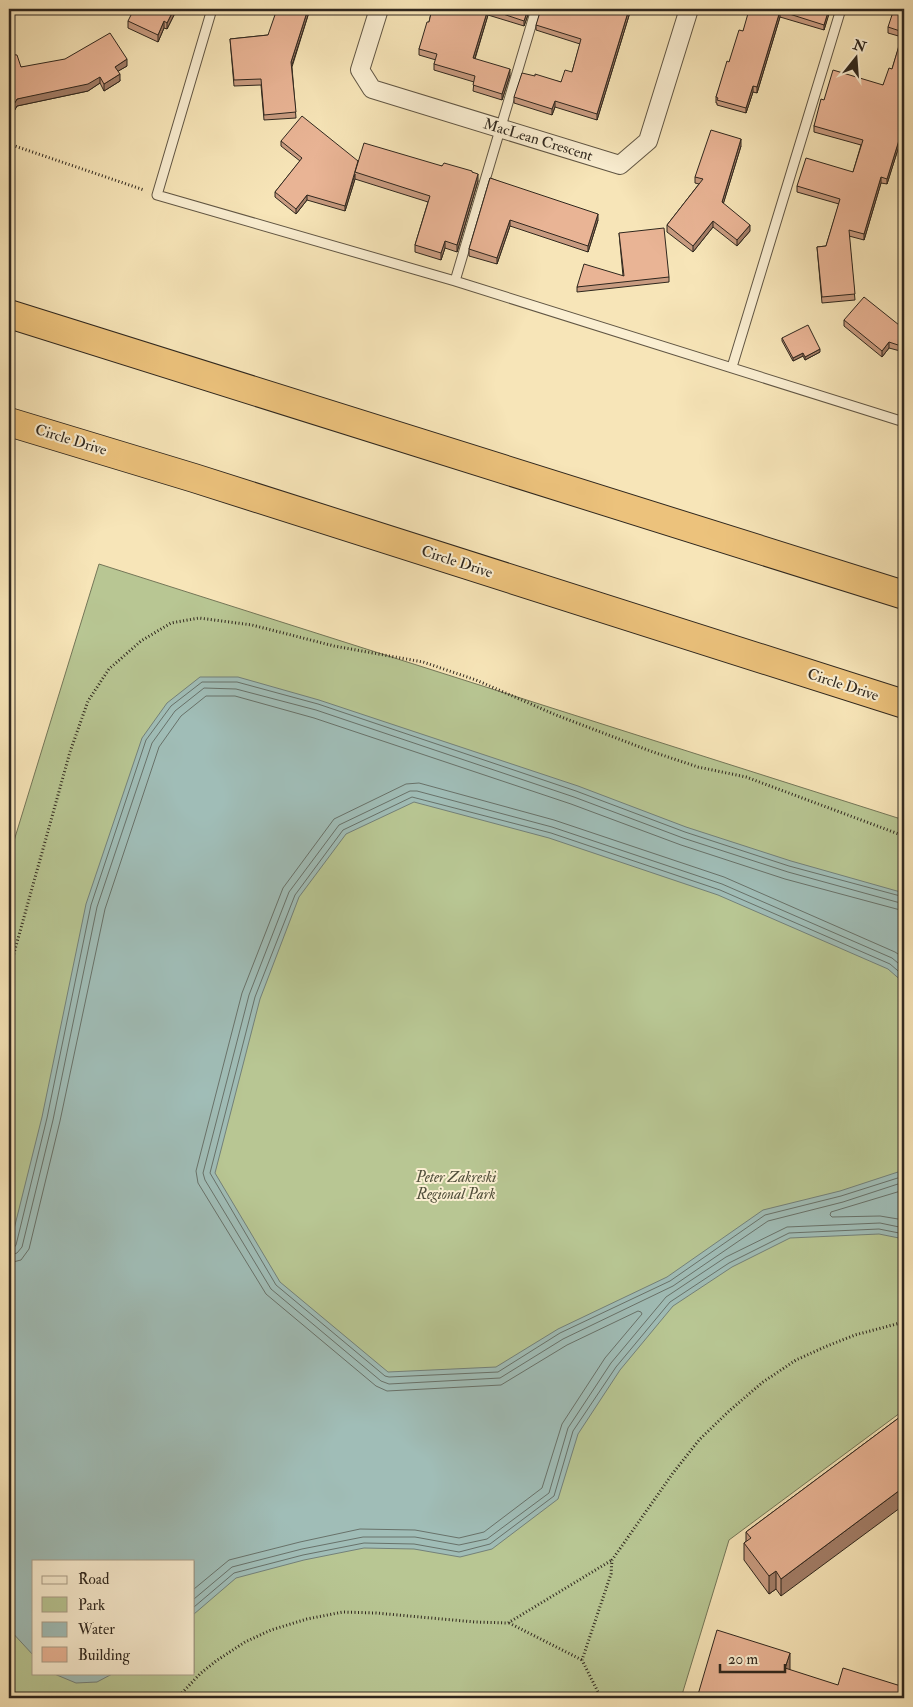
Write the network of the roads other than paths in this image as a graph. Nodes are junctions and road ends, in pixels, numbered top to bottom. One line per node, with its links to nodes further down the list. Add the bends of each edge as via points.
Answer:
1 (212, 9): 7 (lane, via 157,194)
2 (379, 9): 6 (street, MacLean Crescent, via 360,70 372,89)
3 (536, 9): 6 (lane)
4 (688, 9): 6 (street, MacLean Crescent, via 648,141 620,165)
5 (842, 9): 9 (lane)
6 (500, 128): 7 (lane)
7 (454, 281): 9 (lane)
8 (9, 314): 14 (highway)
9 (732, 367): 11 (lane)
10 (9, 422): 13 (highway, Circle Drive)
11 (904, 422)
12 (9, 432): 13 (highway)
13 (194, 478): 15 (highway, Circle Drive)
14 (904, 595)
15 (904, 704)

